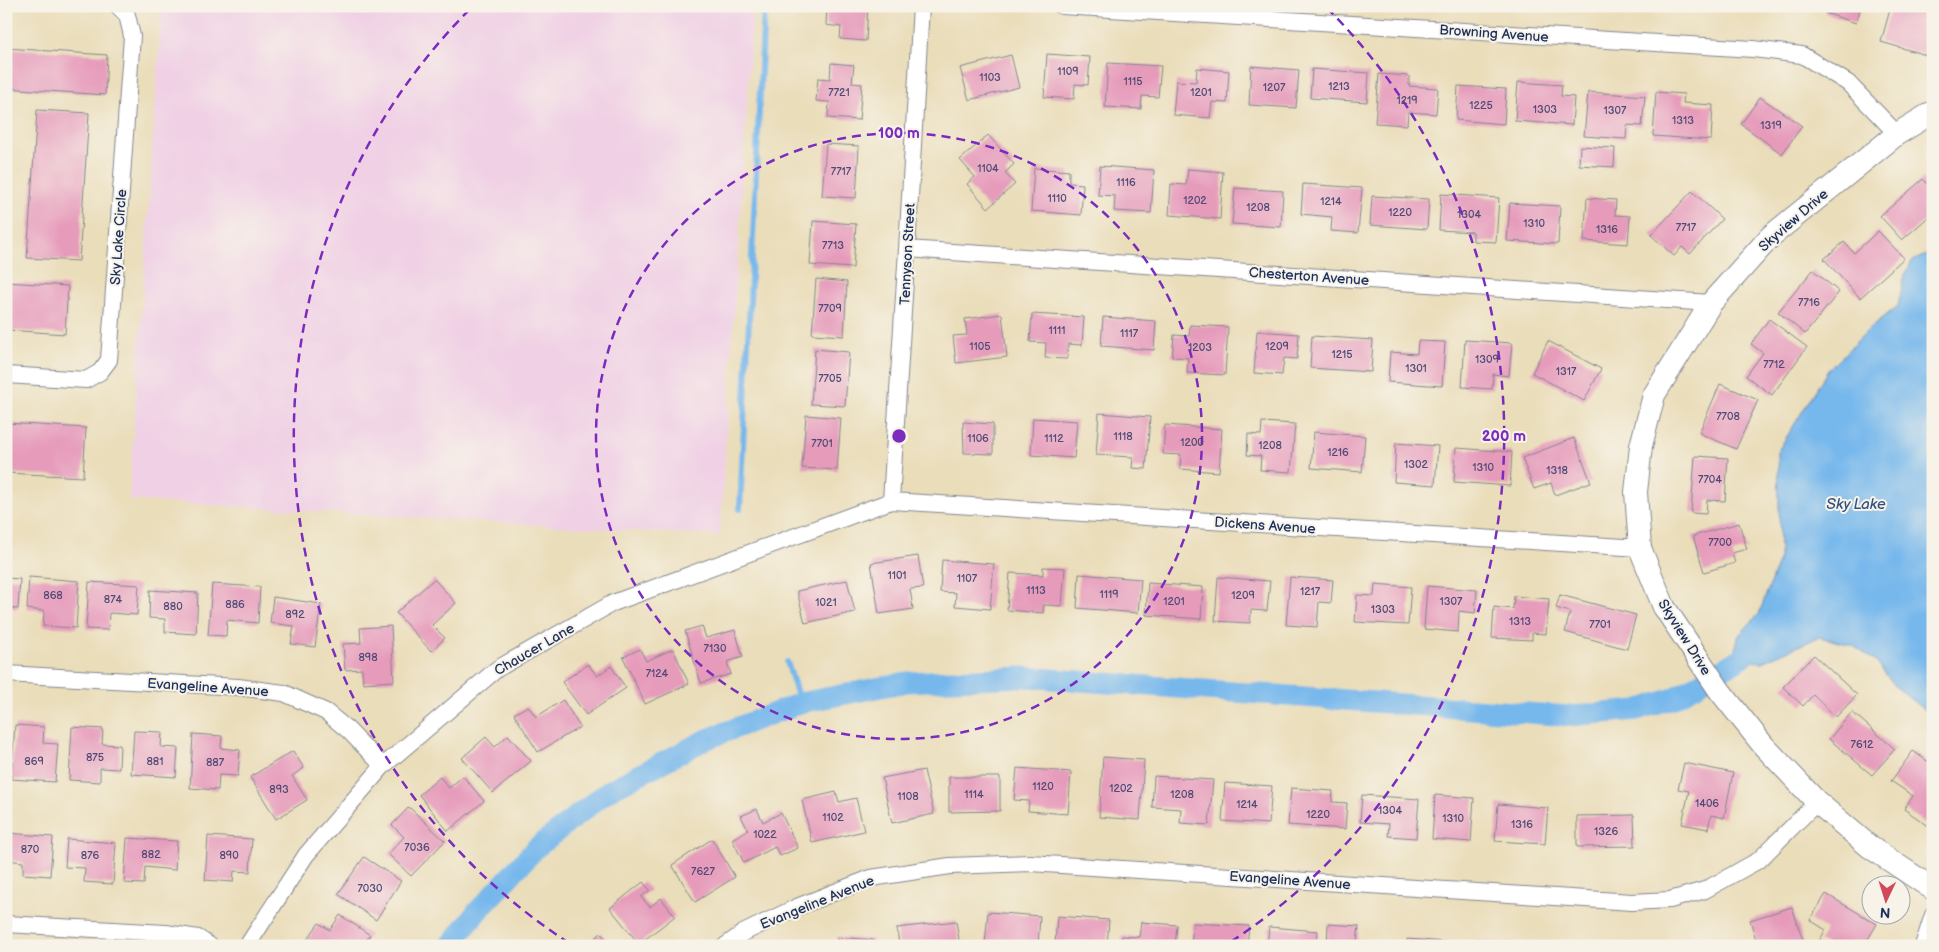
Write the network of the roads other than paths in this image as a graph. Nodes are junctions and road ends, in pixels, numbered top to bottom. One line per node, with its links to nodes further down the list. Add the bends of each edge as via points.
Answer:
1 (118, 6): 8 (street, Sky Lake Circle, via 127,15 132,36 109,360 100,372 86,380)
2 (921, 6): 6 (street, Tennyson Street)
3 (1062, 6): 5 (street, Browning Avenue, via 1753,49 1802,55 1848,82)
4 (1933, 112): 5 (street, Skyview Drive)
5 (1897, 134): 7 (street, Skyview Drive, via 1771,236)
6 (907, 249): 7 (street, Chesterton Avenue); 9 (street, Tennyson Street)
7 (1711, 302): 10 (street, Skyview Drive, via 1654,395 1641,446 1636,492)
8 (6, 375)
9 (891, 501): 10 (street, Dickens Avenue); 12 (street, Chaucer Lane, via 613,603 497,669)
10 (1640, 548): 13 (street, Skyview Drive, via 1664,607 1696,657 1763,745)
11 (6, 674): 12 (street, Evangeline Avenue, via 238,687 284,693 326,712)
12 (383, 766): 19 (street, Chaucer Lane, via 306,854)
13 (1817, 802): 14 (street, Skyview Drive, via 1870,847); 17 (street, Evangeline Avenue, via 1759,860 1705,890 1670,900 1632,902 1030,863 950,866 871,878 797,907)
14 (1933, 889)
15 (1933, 915): 21 (street)
16 (6, 924): 18 (street, via 166,934 198,938)
17 (746, 939): 20 (street, Evangeline Avenue)
18 (210, 946)
19 (247, 946)
20 (725, 946)
21 (1923, 946)

